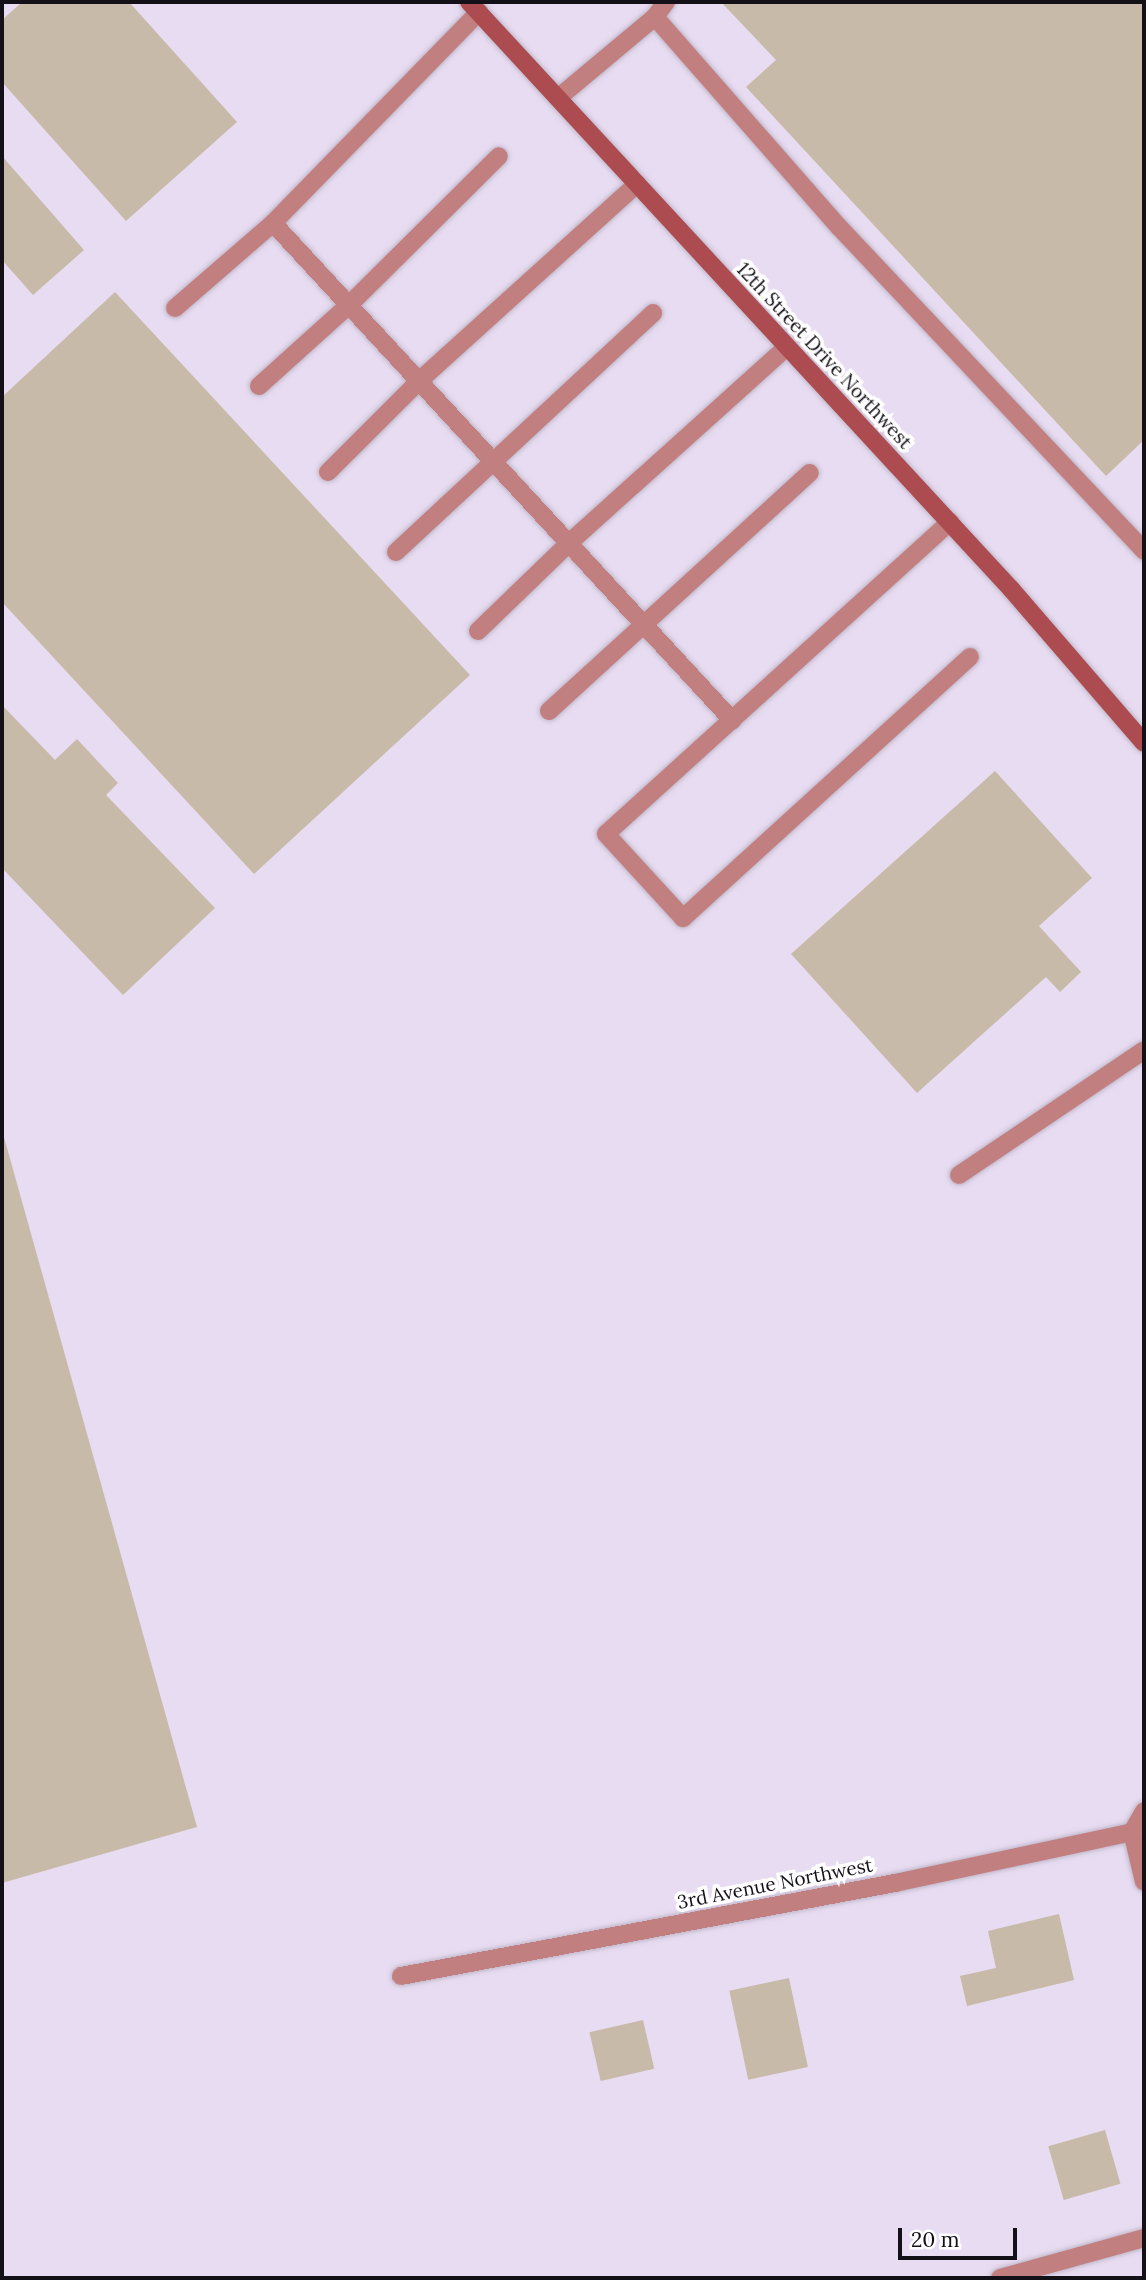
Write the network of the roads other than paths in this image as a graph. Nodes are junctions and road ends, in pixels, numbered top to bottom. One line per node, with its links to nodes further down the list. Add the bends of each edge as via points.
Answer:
1 (666, 2): 3 (street)
2 (474, 7): 4 (street, 12th Street Drive Northwest); 7 (street)
3 (655, 17): 4 (street); 19 (street, via 839,227)
4 (558, 98): 6 (street, 12th Street Drive Northwest)
5 (499, 156): 8 (street)
6 (637, 184): 11 (street, 12th Street Drive Northwest); 12 (street)
7 (274, 223): 8 (street); 9 (street)
8 (349, 305): 12 (street); 13 (street)
9 (175, 308)
10 (653, 313): 14 (street)
11 (787, 347): 17 (street, 12th Street Drive Northwest); 18 (street)
12 (419, 381): 14 (street); 15 (street)
13 (259, 386)
14 (494, 461): 18 (street); 20 (street)
15 (328, 471)
16 (810, 472): 21 (street)
17 (950, 522): 25 (street); 26 (street, 12th Street Drive Northwest)
18 (569, 543): 21 (street); 22 (street)
19 (1144, 551)
20 (396, 552)
21 (644, 624): 24 (street); 25 (street)
22 (478, 631)
23 (970, 657): 25 (street, via 683,918 606,834)
24 (549, 711)
25 (732, 720)
26 (1144, 743)
27 (1144, 1050): 28 (street)
28 (959, 1175)
29 (1144, 1811): 30 (street)
30 (1132, 1832): 31 (street); 32 (street, 3rd Avenue Northwest)
31 (1144, 1882)
32 (401, 1976)
33 (1144, 2238): 34 (street)
34 (1000, 2278)

